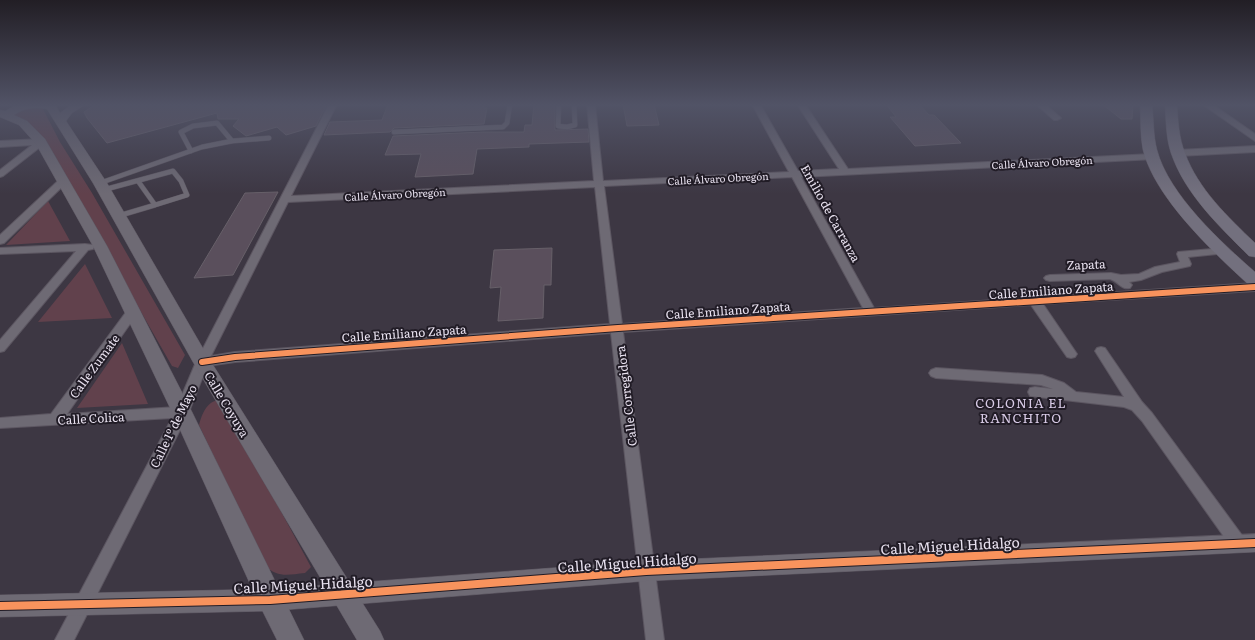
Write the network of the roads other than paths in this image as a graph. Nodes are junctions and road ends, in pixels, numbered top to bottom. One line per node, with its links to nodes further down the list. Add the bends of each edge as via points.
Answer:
1 (33, 134): 13 (main road)
2 (69, 134): 25 (main road, Calle Coyuya)
3 (182, 134): 16 (lane)
4 (226, 134): 12 (lane)
5 (318, 134): 26 (street, Calle 1º de Mayo)
6 (594, 134): 24 (street, Calle Corregidora)
7 (772, 134): 21 (street, Emilio de Carranza)
8 (820, 134): 19 (street)
9 (1148, 134): 18 (main road)
10 (1174, 134): 17 (main road)
11 (270, 138): 12 (lane)
12 (232, 141): 16 (lane)
13 (41, 142): 14 (street); 20 (street); 22 (main road)
14 (0, 144)
15 (1255, 149): 17 (street)
16 (191, 151): 25 (lane)
17 (1178, 153): 33 (main road, via 1206,200)
18 (1152, 157): 19 (street, Calle Álvaro Obregón); 32 (main road, via 1161,176 1178,200)
19 (845, 172): 21 (street, Calle Álvaro Obregón)
20 (0, 174)
21 (794, 174): 24 (street, Calle Álvaro Obregón); 41 (street, Emilio de Carranza)
22 (63, 181): 29 (street); 30 (main road)
23 (138, 181): 25 (lane); 27 (lane); 27 (lane, via 173,171 181,181 187,195)
24 (599, 184): 26 (street, Calle Álvaro Obregón); 42 (street, Calle Corregidora)
25 (102, 187): 28 (main road, Calle Coyuya)
26 (285, 199): 46 (street, Calle 1º de Mayo)
27 (155, 205): 28 (lane)
28 (118, 216): 46 (main road, Calle Coyuya)
29 (0, 242)
30 (93, 246): 31 (street); 40 (main road); 43 (street)
31 (0, 251)
32 (1223, 252): 35 (street, Zapata, via 1182,254 1186,264); 36 (main road)
33 (1255, 252)
34 (1050, 278): 35 (street, Zapata, via 1111,276)
35 (1121, 280): 38 (street)
36 (1255, 281)
37 (1255, 288): 38 (street, Calle Emiliano Zapata)
38 (1135, 295): 39 (street, Calle Emiliano Zapata)
39 (1035, 302): 41 (street, Calle Emiliano Zapata); 45 (street)
40 (133, 311): 51 (main road); 52 (street, Calle Zumate)
41 (871, 312): 42 (street, Calle Emiliano Zapata)
42 (618, 328): 46 (street, Calle Emiliano Zapata, via 235,357); 55 (street, Calle Corregidora)
43 (0, 348)
44 (1101, 351): 50 (street)
45 (1071, 354)
46 (202, 362): 51 (street, Calle 1º de Mayo); 56 (main road, Calle Coyuya)
47 (936, 373): 49 (street, via 1042,380 1059,386)
48 (1035, 392): 49 (street)
49 (1074, 396): 50 (street)
50 (1137, 406): 54 (street)
51 (182, 412): 52 (street, Calle Colica); 57 (main road); 58 (street, Calle 1º de Mayo)
52 (55, 420): 53 (street, Calle Colica)
53 (0, 423)
54 (1246, 543): 55 (street, Calle Miguel Hidalgo)
55 (646, 571): 56 (street, Calle Miguel Hidalgo); 63 (street, Calle Corregidora)
56 (344, 594): 57 (street, Calle Miguel Hidalgo); 62 (main road, Calle Coyuya)
57 (270, 600): 58 (street, Calle Miguel Hidalgo); 61 (main road)
58 (83, 604): 59 (street, Calle Miguel Hidalgo); 60 (street, Calle 1º de Mayo)
59 (0, 606)
60 (64, 640)
61 (291, 640)
62 (370, 640)
63 (655, 640)

